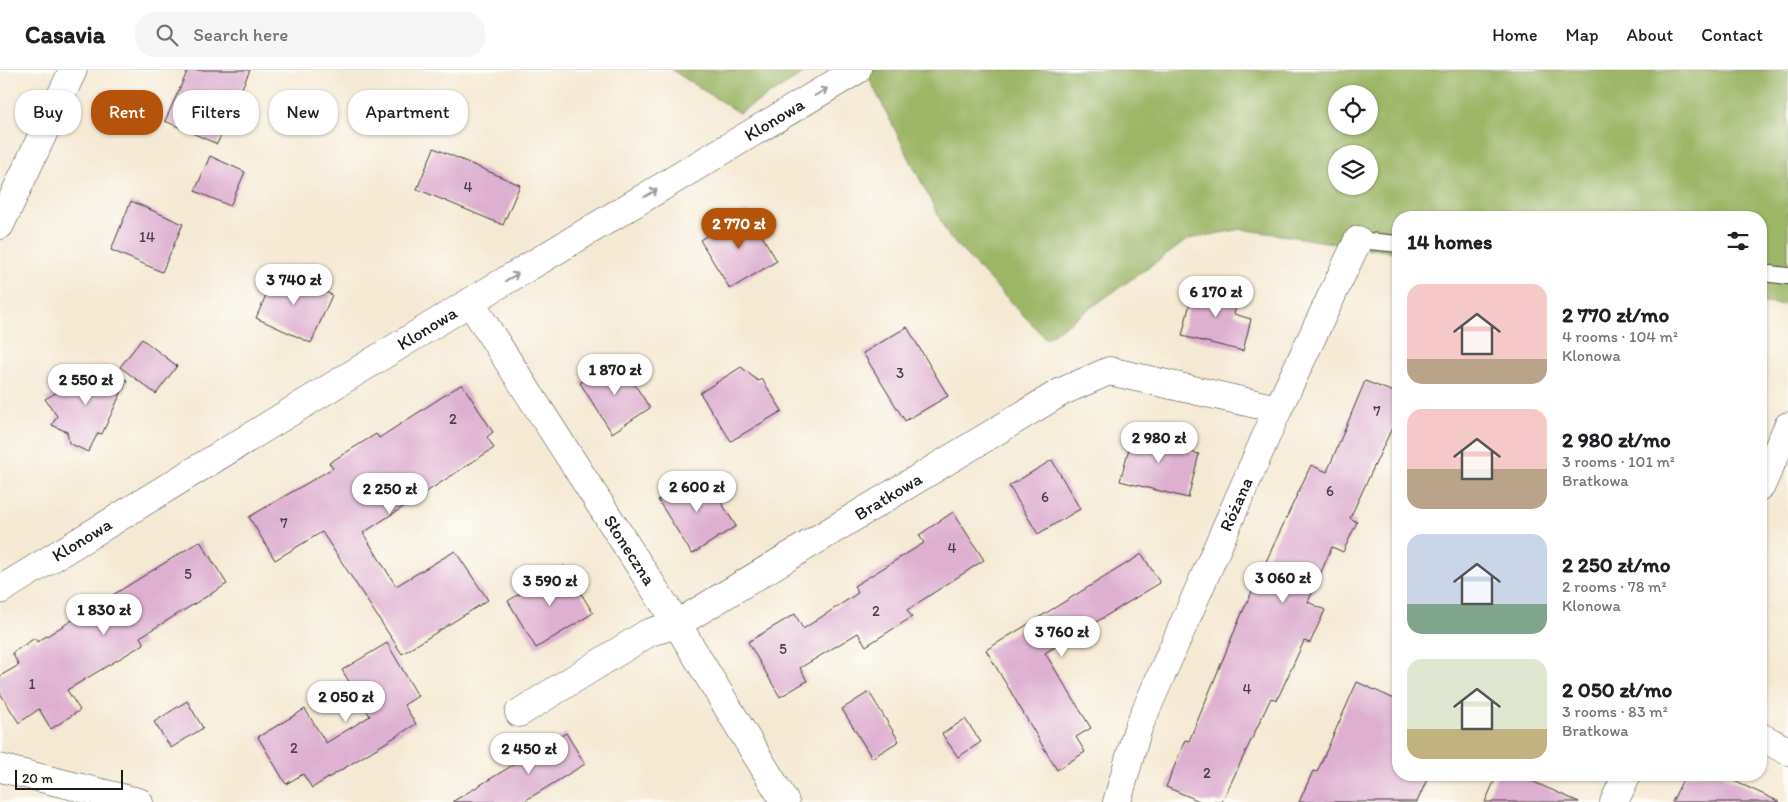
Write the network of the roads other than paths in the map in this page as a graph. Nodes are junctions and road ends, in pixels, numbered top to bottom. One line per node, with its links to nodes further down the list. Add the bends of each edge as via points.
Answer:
1 (74, 70): 3 (street)
2 (857, 70): 8 (street, Klonowa, one-way to 2)
3 (0, 225)
4 (1358, 240): 5 (lane); 9 (street, Różana)
5 (1392, 243)
6 (1767, 274): 7 (lane)
7 (1788, 276)
8 (470, 302): 12 (street, Klonowa); 13 (street, Słoneczna)
9 (1278, 410): 13 (street, Bratkowa, via 1109,371 1061,392); 21 (street, Różana, via 1138,728)
10 (1785, 441): 11 (street)
11 (1767, 475)
12 (0, 590)
13 (677, 624): 14 (street, Bratkowa, via 648,633); 20 (street, Słoneczna)
14 (519, 713)
15 (1767, 740): 16 (street)
16 (1788, 751)
17 (0, 768): 19 (street)
18 (1624, 781): 22 (street)
19 (139, 802)
20 (785, 802)
21 (1117, 802)
22 (1614, 802)

